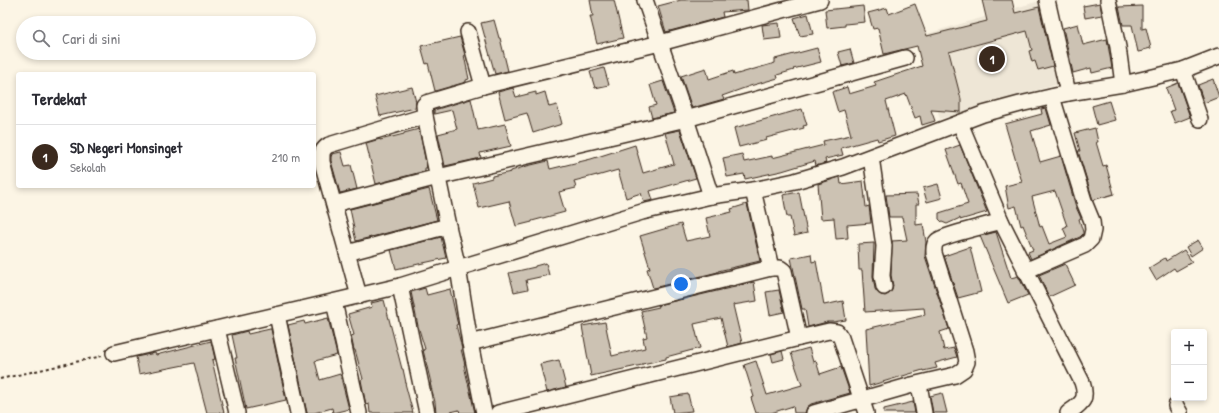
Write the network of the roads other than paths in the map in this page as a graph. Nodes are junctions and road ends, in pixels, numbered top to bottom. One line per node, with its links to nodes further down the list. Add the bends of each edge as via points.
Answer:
1 (645, 0): 6 (street)
2 (820, 0): 6 (street)
3 (1047, 0): 12 (street)
4 (1108, 0): 10 (street)
5 (468, 32): 11 (street)
6 (660, 43): 11 (street); 15 (street)
7 (1219, 56): 9 (street)
8 (905, 58): 15 (street)
9 (1183, 70): 10 (street); 16 (street)
10 (1123, 84): 12 (street)
11 (482, 86): 14 (street, via 428,102 424,106)
12 (1068, 93): 13 (street)
13 (1052, 97): 17 (street, via 983,114); 28 (street, via 1093,230 1085,245)
14 (425, 116): 19 (street); 22 (street, via 324,148 322,162)
15 (686, 119): 19 (street); 21 (street)
16 (1200, 120)
17 (960, 123): 18 (street); 23 (street)
18 (871, 157): 20 (street, via 795,181); 30 (street, via 884,246)
19 (438, 177): 22 (street); 24 (street)
20 (753, 190): 21 (street); 27 (street)
21 (711, 196): 26 (street, via 642,212)
22 (334, 204): 25 (street)
23 (1001, 221): 28 (street); 38 (street, via 946,237 937,241 934,246 966,362 964,369 955,375)
24 (448, 226): 25 (street); 26 (street)
25 (347, 252): 31 (street)
26 (458, 268): 29 (street); 36 (street)
27 (771, 268): 35 (street, via 780,268 784,272); 36 (street)
28 (1025, 271): 48 (street, via 1084,389 1083,402)
29 (400, 286): 31 (street); 43 (street)
30 (884, 286)
31 (359, 296): 32 (street)
32 (334, 302): 33 (street); 42 (street)
33 (277, 315): 34 (street); 41 (street)
34 (217, 329): 37 (street); 40 (street)
35 (799, 338): 39 (street, via 829,331 837,332); 45 (street)
36 (470, 343): 44 (street)
37 (114, 353)
38 (919, 384): 39 (street); 47 (street)
39 (864, 406): 46 (street)
40 (237, 413)
41 (298, 413)
42 (359, 413)
43 (427, 413)
44 (484, 413)
45 (498, 413)
46 (814, 413)
47 (924, 413)
48 (1068, 413)

